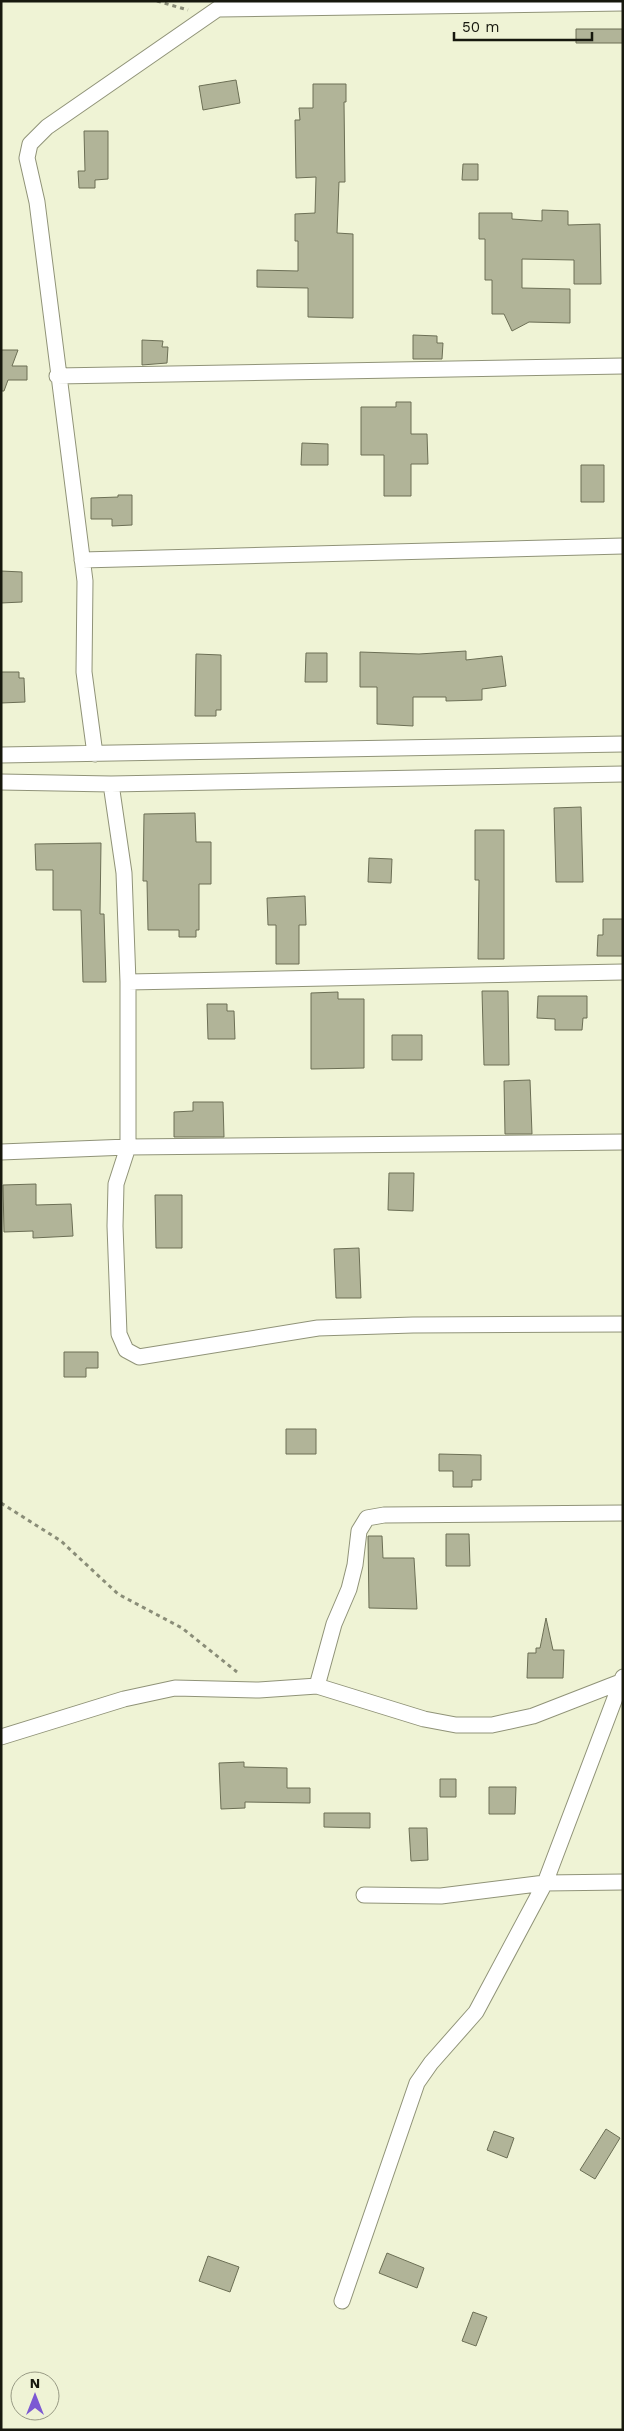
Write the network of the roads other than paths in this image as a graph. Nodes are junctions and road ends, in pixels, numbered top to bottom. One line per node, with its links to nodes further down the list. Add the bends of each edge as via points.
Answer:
1 (623, 3): 2 (street)
2 (224, 5): 4 (street, via 48,127 30,144 27,158 37,202)
3 (623, 366): 4 (street)
4 (58, 376): 6 (street)
5 (623, 546): 6 (street)
6 (82, 560): 8 (street, via 85,581 84,672)
7 (623, 744): 8 (street)
8 (95, 754): 9 (street)
9 (1, 755)
10 (623, 774): 12 (street)
11 (1, 782): 12 (street)
12 (110, 784): 14 (street, via 124,874)
13 (623, 972): 14 (street)
14 (128, 982): 16 (street)
15 (623, 1142): 16 (street)
16 (128, 1147): 17 (street); 18 (street, via 116,1184 119,1334 126,1350 139,1357 318,1328)
17 (1, 1152)
18 (623, 1324)
19 (623, 1513): 21 (street, via 384,1515 367,1518 359,1531 349,1589 334,1624)
20 (622, 1680): 21 (street, via 533,1716 492,1725 456,1725 424,1719); 24 (street)
21 (316, 1686): 22 (street, via 259,1690 176,1688 151,1692)
22 (1, 1737)
23 (623, 1882): 24 (street)
24 (545, 1883): 25 (street, via 441,1896); 26 (street, via 476,2012 417,2083)
25 (364, 1895)
26 (342, 2301)

